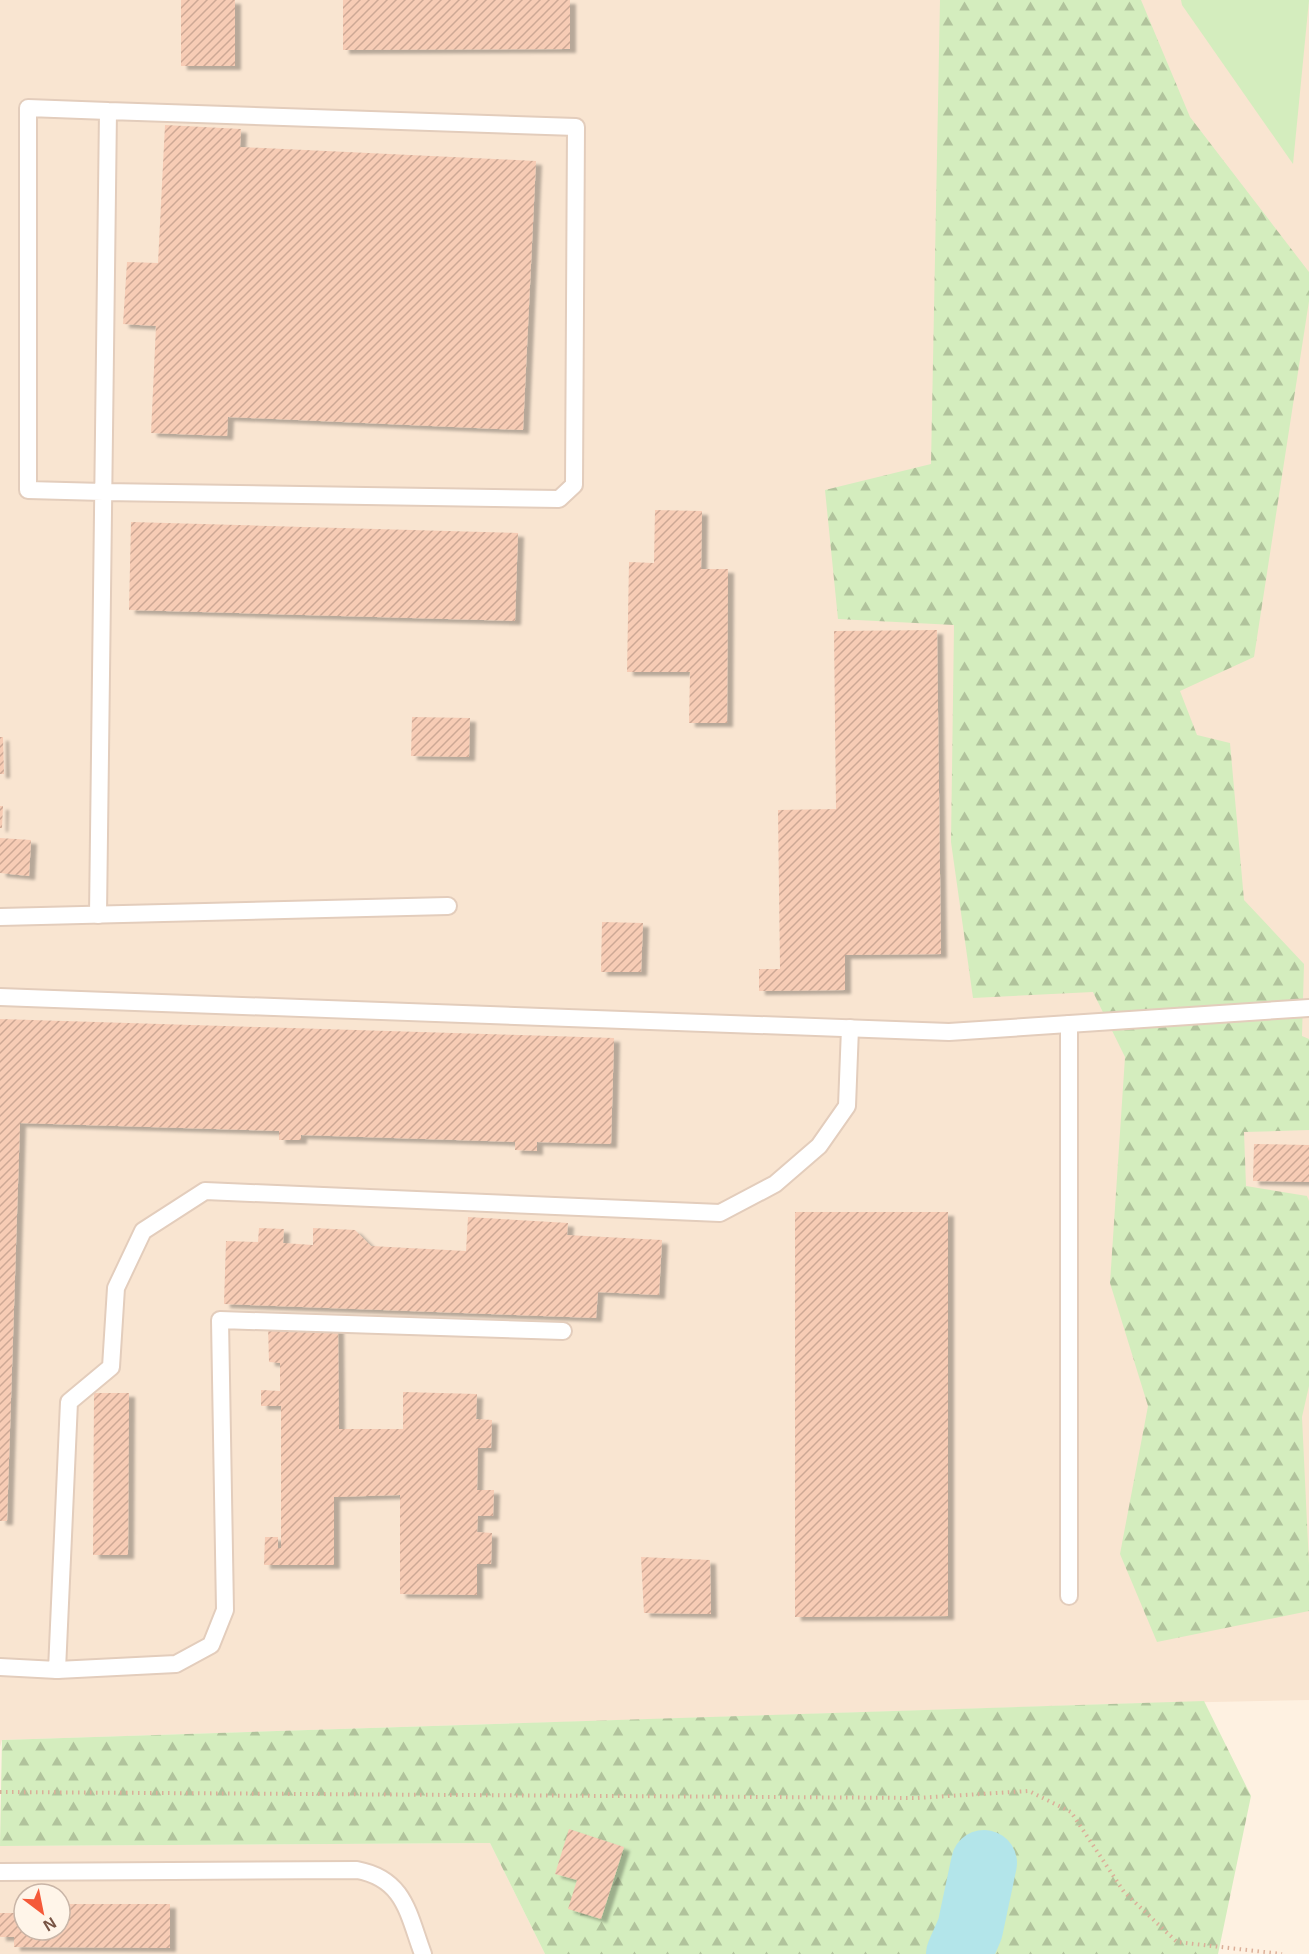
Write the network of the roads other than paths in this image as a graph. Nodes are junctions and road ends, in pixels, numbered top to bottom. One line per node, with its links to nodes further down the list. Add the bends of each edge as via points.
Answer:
1 (108, 111): 2 (lane); 2 (lane, via 28,108 28,490); 2 (lane, via 576,127 574,485 559,499)
2 (104, 492): 4 (lane)
3 (448, 906): 4 (lane)
4 (98, 915): 5 (lane)
5 (0, 917)
6 (0, 996): 9 (lane)
7 (1309, 1008): 8 (lane)
8 (1069, 1024): 9 (lane, via 949,1032); 11 (lane)
9 (850, 1028): 13 (lane, via 848,1106 819,1146 775,1184 720,1213 205,1191 143,1231 116,1288 111,1367 69,1402)
10 (563, 1331): 13 (lane, via 220,1320 225,1610 211,1645 176,1665)
11 (1069, 1596)
12 (0, 1667): 13 (lane)
13 (57, 1670)
14 (0, 1872): 15 (lane, via 365,1871 395,1888)
15 (423, 1954)

